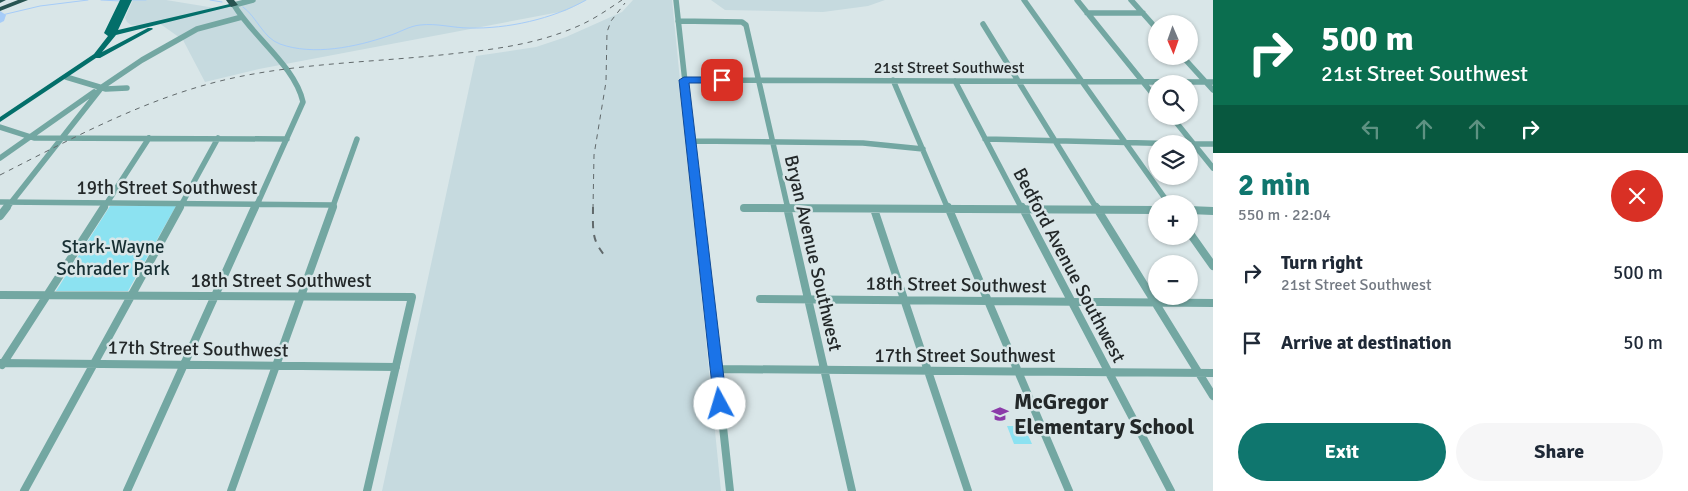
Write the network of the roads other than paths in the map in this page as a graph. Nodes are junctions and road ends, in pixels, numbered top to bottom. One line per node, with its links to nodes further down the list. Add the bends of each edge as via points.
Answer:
1 (24, 0): 9 (highway)
2 (127, 0): 13 (main road); 19 (main road)
3 (253, 0): 8 (street)
4 (676, 0): 15 (street)
5 (1024, 0): 28 (street)
6 (1077, 0): 10 (street)
7 (1131, 0): 11 (street)
8 (233, 2): 12 (street); 16 (main road)
9 (0, 8)
10 (1087, 13): 11 (street); 29 (street)
11 (1143, 14): 14 (street)
12 (242, 16): 32 (street, via 197,29); 42 (street, via 301,90 301,109)
13 (121, 19): 18 (main road, via 128,27); 19 (main road)
14 (1148, 19)
15 (678, 21): 23 (street); 24 (street, Bryan Avenue Southwest, via 744,22)
16 (159, 23): 18 (main road); 20 (main road)
17 (983, 24): 27 (street)
18 (142, 27): 19 (main road)
19 (110, 34): 20 (main road, via 96,55)
20 (88, 60): 22 (main road)
21 (1190, 65): 30 (street)
22 (66, 77): 32 (street); 36 (main road)
23 (684, 80): 24 (street, 21st Street Southwest); 46 (street)
24 (758, 80): 25 (street, 21st Street Southwest); 47 (street, Bryan Avenue Southwest)
25 (893, 80): 26 (street, 21st Street Southwest); 52 (street)
26 (955, 81): 27 (street, 21st Street Southwest); 44 (street, Bedford Avenue Southwest)
27 (1018, 81): 28 (street, 21st Street Southwest); 45 (street)
28 (1082, 82): 29 (street, 21st Street Southwest); 48 (street)
29 (1143, 82): 30 (street, 21st Street Southwest); 34 (street)
30 (1206, 82): 31 (street, 21st Street Southwest); 35 (street)
31 (1213, 82)
32 (102, 87): 33 (street); 38 (street); 39 (street)
33 (127, 88)
34 (1148, 88)
35 (1213, 90)
36 (0, 120)
37 (0, 127): 38 (street)
38 (29, 137): 39 (street); 54 (street)
39 (61, 138): 40 (street); 58 (street)
40 (149, 138): 41 (street); 59 (street)
41 (218, 138): 42 (street); 60 (street)
42 (287, 138): 61 (street)
43 (357, 139): 62 (street)
44 (985, 139): 45 (street); 67 (street, Bedford Avenue Southwest)
45 (1054, 140): 48 (street); 68 (street)
46 (691, 141): 47 (street); 95 (street)
47 (772, 142): 52 (street, via 881,143); 64 (street, Bryan Avenue Southwest)
48 (1125, 142): 49 (street); 56 (street)
49 (1148, 143)
50 (1198, 144): 51 (street)
51 (1213, 144)
52 (923, 150): 66 (street)
53 (1198, 153): 55 (street)
54 (0, 158)
55 (1213, 168)
56 (1163, 195)
57 (0, 202): 58 (street, 19th Street Southwest)
58 (10, 202): 59 (street, 19th Street Southwest); 72 (street)
59 (106, 203): 60 (street, 19th Street Southwest); 77 (street)
60 (182, 203): 61 (street, 19th Street Southwest); 78 (street)
61 (257, 204): 62 (street, 19th Street Southwest); 79 (street)
62 (334, 205): 80 (street)
63 (744, 208): 64 (street)
64 (787, 208): 65 (street); 82 (street, Bryan Avenue Southwest)
65 (874, 209): 66 (street); 83 (street)
66 (948, 209): 67 (street); 84 (street)
67 (1023, 209): 68 (street); 85 (street, Bedford Avenue Southwest)
68 (1098, 210): 69 (street); 75 (street)
69 (1148, 210)
70 (1198, 210): 71 (street)
71 (1213, 211)
72 (0, 216)
73 (1198, 245): 74 (street)
74 (1213, 266)
75 (1148, 291)
76 (0, 294): 77 (street, 18th Street Southwest)
77 (46, 295): 78 (street, 18th Street Southwest); 91 (street)
78 (131, 295): 79 (street, 18th Street Southwest); 90 (street)
79 (216, 295): 80 (street, 18th Street Southwest); 92 (street)
80 (301, 296): 93 (street); 94 (street, 18th Street Southwest, via 412,297)
81 (760, 299): 82 (street, 18th Street Southwest)
82 (808, 300): 83 (street, 18th Street Southwest); 96 (street, Bryan Avenue Southwest)
83 (904, 301): 84 (street, 18th Street Southwest); 97 (street)
84 (988, 301): 85 (street, 18th Street Southwest); 98 (street)
85 (1072, 302): 86 (street, 18th Street Southwest); 99 (street, Bedford Avenue Southwest)
86 (1148, 302)
87 (1198, 303): 88 (street, 18th Street Southwest)
88 (1213, 303)
89 (1157, 305): 100 (street)
90 (93, 363): 91 (street, 17th Street Southwest); 92 (street, 17th Street Southwest); 103 (street)
91 (1, 364)
92 (184, 365): 93 (street, 17th Street Southwest); 104 (street)
93 (276, 365): 94 (street, 17th Street Southwest); 105 (street)
94 (396, 367): 106 (street)
95 (717, 369): 96 (street, 17th Street Southwest); 107 (street)
96 (825, 371): 97 (street, 17th Street Southwest); 108 (street, Bryan Avenue Southwest)
97 (928, 371): 98 (street, 17th Street Southwest); 109 (street)
98 (1018, 371): 99 (street, 17th Street Southwest); 110 (street)
99 (1108, 372): 100 (street, 17th Street Southwest); 111 (street, Bedford Avenue Southwest)
100 (1198, 373): 101 (street, 17th Street Southwest); 102 (street)
101 (1213, 373)
102 (1213, 396)
103 (24, 491)
104 (127, 491)
105 (231, 491)
106 (367, 491)
107 (730, 491)
108 (852, 491)
109 (968, 491)
110 (1069, 491)
111 (1171, 491)

